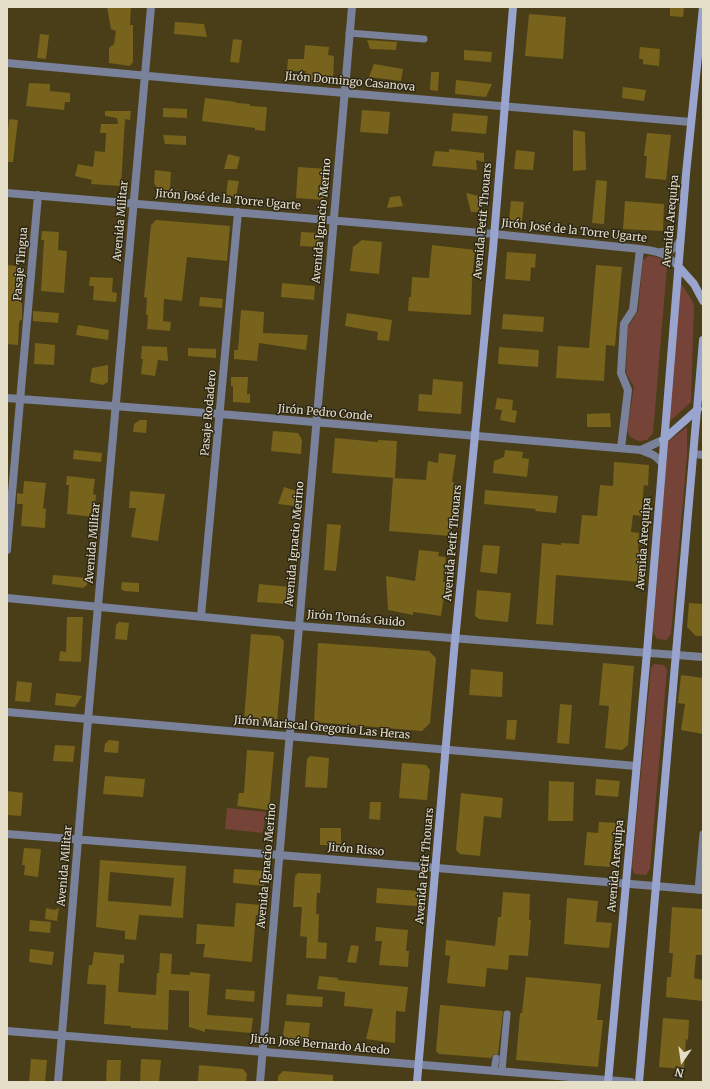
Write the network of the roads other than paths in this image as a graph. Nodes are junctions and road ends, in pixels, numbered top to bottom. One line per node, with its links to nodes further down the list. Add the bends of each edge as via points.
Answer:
1 (150, 7): 8 (street, Avenida Militar)
2 (352, 7): 5 (street, Avenida Ignacio Merino)
3 (513, 7): 10 (main road, Avenida Petit Thouars)
4 (703, 7): 11 (main road, Avenida Arequipa)
5 (350, 33): 6 (lane); 9 (street, Avenida Ignacio Merino)
6 (424, 39)
7 (7, 63): 8 (street, Jirón Domingo Casanova)
8 (144, 76): 9 (street, Jirón Domingo Casanova); 14 (street, Avenida Militar)
9 (344, 93): 10 (street, Jirón Domingo Casanova); 16 (street, Avenida Ignacio Merino)
10 (504, 106): 11 (street, Jirón Domingo Casanova); 17 (main road, Avenida Petit Thouars)
11 (691, 122): 18 (main road, Avenida Arequipa)
12 (7, 192): 13 (street, Jirón José de la Torre Ugarte)
13 (38, 195): 14 (street, Jirón José de la Torre Ugarte); 25 (street, Pasaje Tingua)
14 (134, 203): 15 (street, Jirón José de la Torre Ugarte); 27 (street, Avenida Militar)
15 (238, 212): 16 (street, Jirón José de la Torre Ugarte); 29 (street, Pasaje Rodadero)
16 (334, 220): 17 (street, Jirón José de la Torre Ugarte); 30 (street, Avenida Ignacio Merino)
17 (494, 234): 19 (street, Jirón José de la Torre Ugarte); 31 (main road, Avenida Petit Thouars)
18 (680, 241): 20 (street, via 675,248); 21 (main road, Avenida Arequipa)
19 (640, 249): 20 (street, Jirón José de la Torre Ugarte); 33 (street, via 633,310 624,324 621,373 628,390)
20 (661, 252): 21 (street)
21 (678, 266): 22 (main road, via 694,284); 32 (main road, Avenida Arequipa)
22 (703, 301)
23 (703, 340): 28 (main road)
24 (7, 398): 25 (street, Jirón Pedro Conde)
25 (20, 400): 27 (street, Jirón Pedro Conde); 38 (street, Pasaje Tingua)
26 (703, 403): 28 (main road)
27 (116, 407): 29 (street, Jirón Pedro Conde); 40 (street, Avenida Militar)
28 (698, 410): 32 (main road); 35 (main road)
29 (220, 414): 30 (street, Jirón Pedro Conde); 41 (street, Pasaje Rodadero)
30 (316, 423): 31 (street, Jirón Pedro Conde); 42 (street, Avenida Ignacio Merino)
31 (474, 437): 33 (street, Jirón Pedro Conde); 43 (main road, Avenida Petit Thouars)
32 (663, 440): 34 (street); 37 (main road, Avenida Arequipa)
33 (621, 448): 34 (street, Jirón Pedro Conde)
34 (641, 450): 37 (street, Jirón Pedro Conde, via 651,453)
35 (694, 454): 36 (street); 45 (main road)
36 (703, 455)
37 (661, 462): 44 (main road, Avenida Arequipa)
38 (7, 550)
39 (7, 598): 40 (street, Jirón Tomás Guido)
40 (98, 607): 41 (street, Jirón Tomás Guido); 48 (street, Avenida Militar)
41 (201, 616): 42 (street, Jirón Tomás Guido)
42 (299, 626): 43 (street, Jirón Tomás Guido); 49 (street, Avenida Ignacio Merino)
43 (455, 639): 44 (street, Jirón Tomás Guido); 50 (main road, Avenida Petit Thouars)
44 (647, 652): 45 (street, Jirón Tomás Guido); 51 (main road, Avenida Arequipa)
45 (675, 654): 46 (street, Jirón Tomás Guido); 59 (main road)
46 (703, 657)
47 (7, 712): 48 (street, Jirón Mariscal Gregorio Las Heras)
48 (88, 719): 49 (street, Jirón Mariscal Gregorio Las Heras); 54 (street, Avenida Militar)
49 (290, 737): 50 (street, Jirón Mariscal Gregorio Las Heras); 55 (street, Avenida Ignacio Merino)
50 (445, 750): 51 (street, Jirón Mariscal Gregorio Las Heras); 57 (main road, Avenida Petit Thouars)
51 (636, 766): 58 (main road, Avenida Arequipa)
52 (7, 834): 54 (street, Jirón Risso)
53 (703, 834): 56 (lane)
54 (78, 840): 55 (street, Jirón Risso); 63 (street, Avenida Militar)
55 (279, 855): 57 (street, Jirón Risso); 64 (street, Avenida Ignacio Merino)
56 (702, 858): 60 (lane)
57 (436, 868): 58 (street, Jirón Risso); 66 (main road, Avenida Petit Thouars)
58 (625, 884): 59 (street, Jirón Risso); 68 (main road, Avenida Arequipa)
59 (655, 886): 60 (street, Jirón Risso); 73 (main road)
60 (700, 890)
61 (507, 1014): 67 (lane)
62 (7, 1031): 63 (street, Jirón José Bernardo Alcedo)
63 (62, 1035): 64 (street, Jirón José Bernardo Alcedo); 69 (street, Avenida Militar)
64 (262, 1052): 66 (street, Jirón José Bernardo Alcedo); 70 (street, Avenida Ignacio Merino)
65 (496, 1058): 67 (lane)
66 (419, 1064): 67 (street, Jirón José Bernardo Alcedo); 71 (main road, Avenida Petit Thouars)
67 (498, 1071): 68 (street, Jirón José Bernardo Alcedo)
68 (608, 1081): 72 (street, Jirón José Bernardo Alcedo)
69 (58, 1082)
70 (260, 1082)
71 (417, 1082)
72 (631, 1082)
73 (639, 1082)

